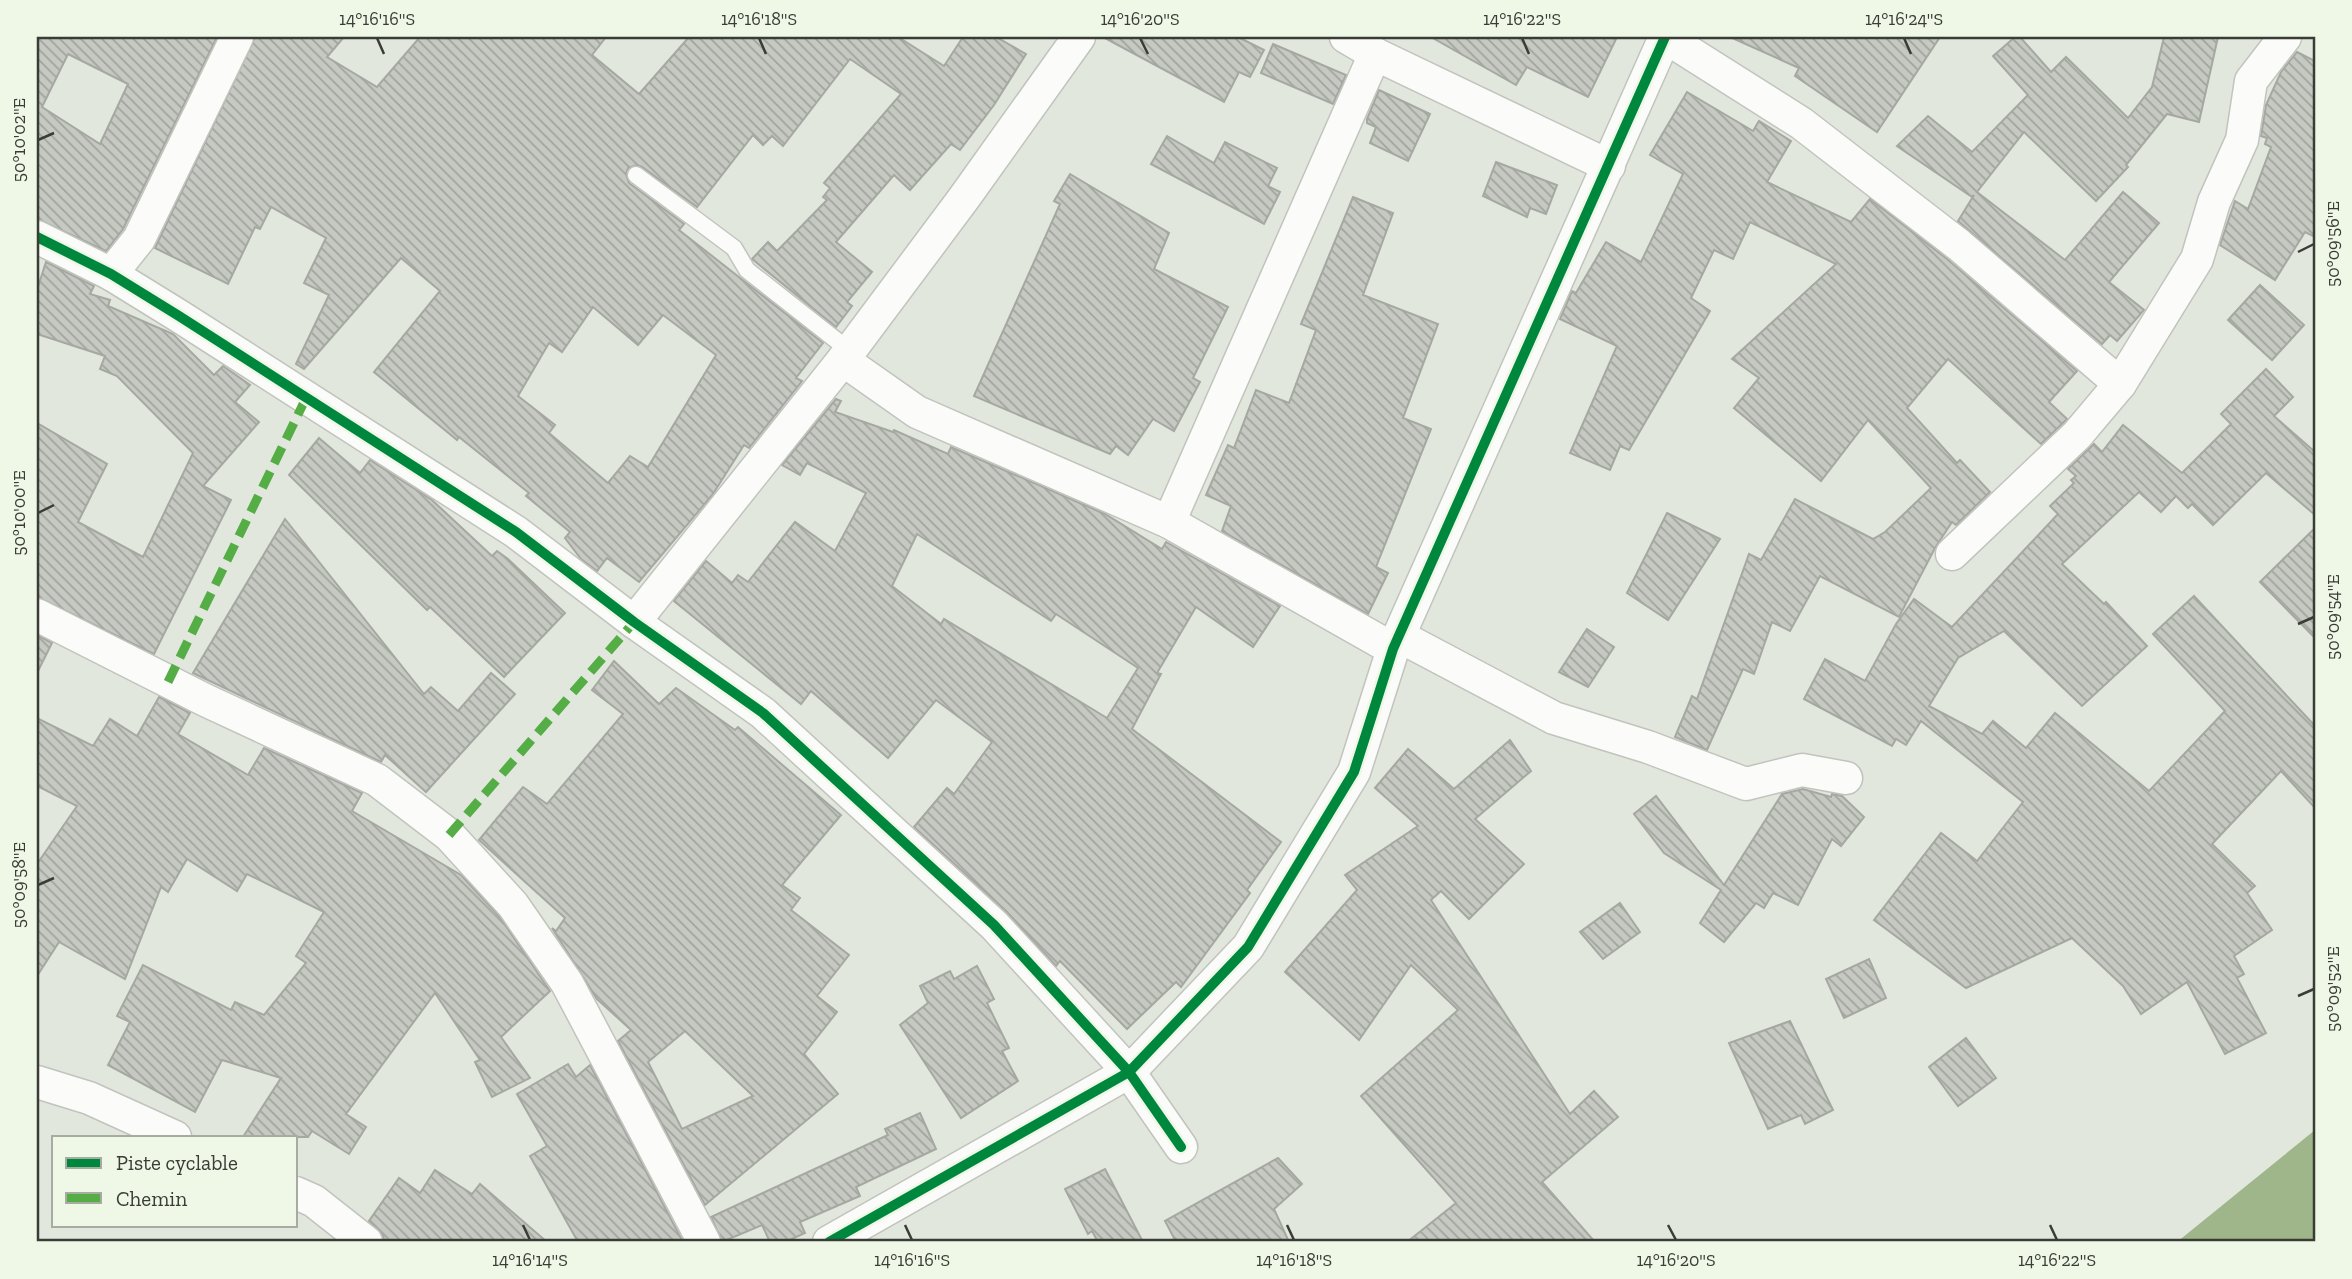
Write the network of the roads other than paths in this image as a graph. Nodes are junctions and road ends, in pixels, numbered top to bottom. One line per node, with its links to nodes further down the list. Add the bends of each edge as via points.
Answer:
1 (237, 37): 10 (street, via 139,239)
2 (1079, 37): 11 (street)
3 (1346, 37): 6 (street)
4 (1665, 37): 7 (street); 12 (street, via 1801,123 1959,245)
5 (2285, 37): 12 (street, via 2251,81 2242,140 2214,202 2197,259)
6 (1375, 54): 7 (street); 13 (street)
7 (1609, 166): 17 (street)
8 (636, 175): 11 (lane, via 734,248 747,270)
9 (37, 237): 10 (street)
10 (111, 274): 16 (street, via 516,531)
11 (847, 355): 13 (street, via 917,412); 16 (street)
12 (2120, 384): 14 (street, via 2077,435)
13 (1169, 522): 17 (street)
14 (1952, 554)
15 (37, 615): 25 (street, via 205,701 377,780 449,835 513,905 567,983)
16 (634, 622): 19 (street, via 763,713 994,925)
17 (1396, 643): 18 (street, via 1554,718 1746,784 1801,770); 19 (street, via 1354,772 1248,947)
18 (1846, 778)
19 (1129, 1072): 22 (street); 26 (street)
20 (37, 1082): 21 (street, via 89,1098)
21 (173, 1136)
22 (1181, 1147)
23 (298, 1194): 24 (street)
24 (366, 1242)
25 (704, 1242)
26 (829, 1242)

